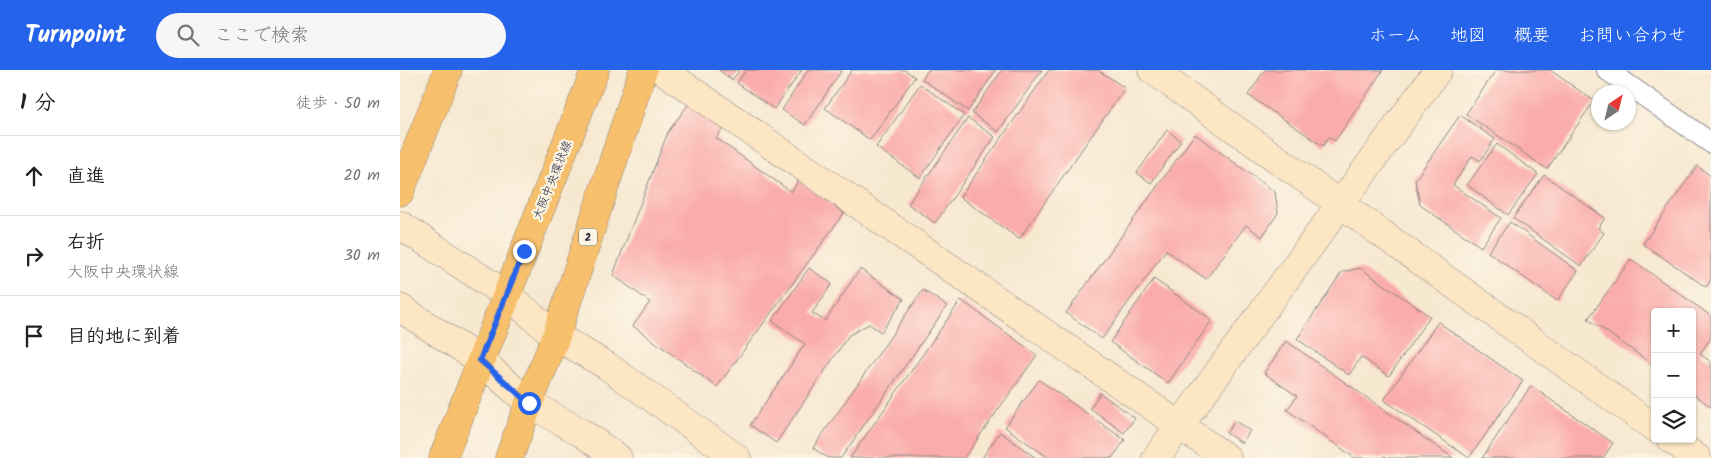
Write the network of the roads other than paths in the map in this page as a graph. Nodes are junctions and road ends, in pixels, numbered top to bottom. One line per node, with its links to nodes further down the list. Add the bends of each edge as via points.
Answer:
1 (448, 70): 9 (main road)
2 (462, 70): 9 (main road)
3 (595, 70): 14 (main road, 大阪中央環状線)
4 (643, 70): 16 (main road, 2)
5 (662, 70): 19 (street)
6 (1152, 70): 12 (street)
7 (1438, 70): 12 (street)
8 (1607, 70): 10 (street)
9 (421, 138): 11 (main road)
10 (1711, 143)
11 (400, 192)
12 (1340, 206): 19 (street); 20 (street)
13 (400, 226): 14 (street)
14 (507, 294): 16 (street); 17 (main road, 大阪中央環状線)
15 (400, 308): 17 (street)
16 (556, 336): 18 (main road, 2); 25 (street, via 607,366)
17 (480, 360): 18 (street); 22 (main road, 大阪中央環状線)
18 (529, 403): 23 (main road, 2); 24 (street)
19 (1179, 424): 26 (street); 27 (street)
20 (1651, 425)
21 (1676, 443): 28 (street)
22 (443, 458)
23 (509, 458)
24 (618, 458)
25 (737, 458)
26 (1156, 458)
27 (1227, 458)
28 (1697, 458)

